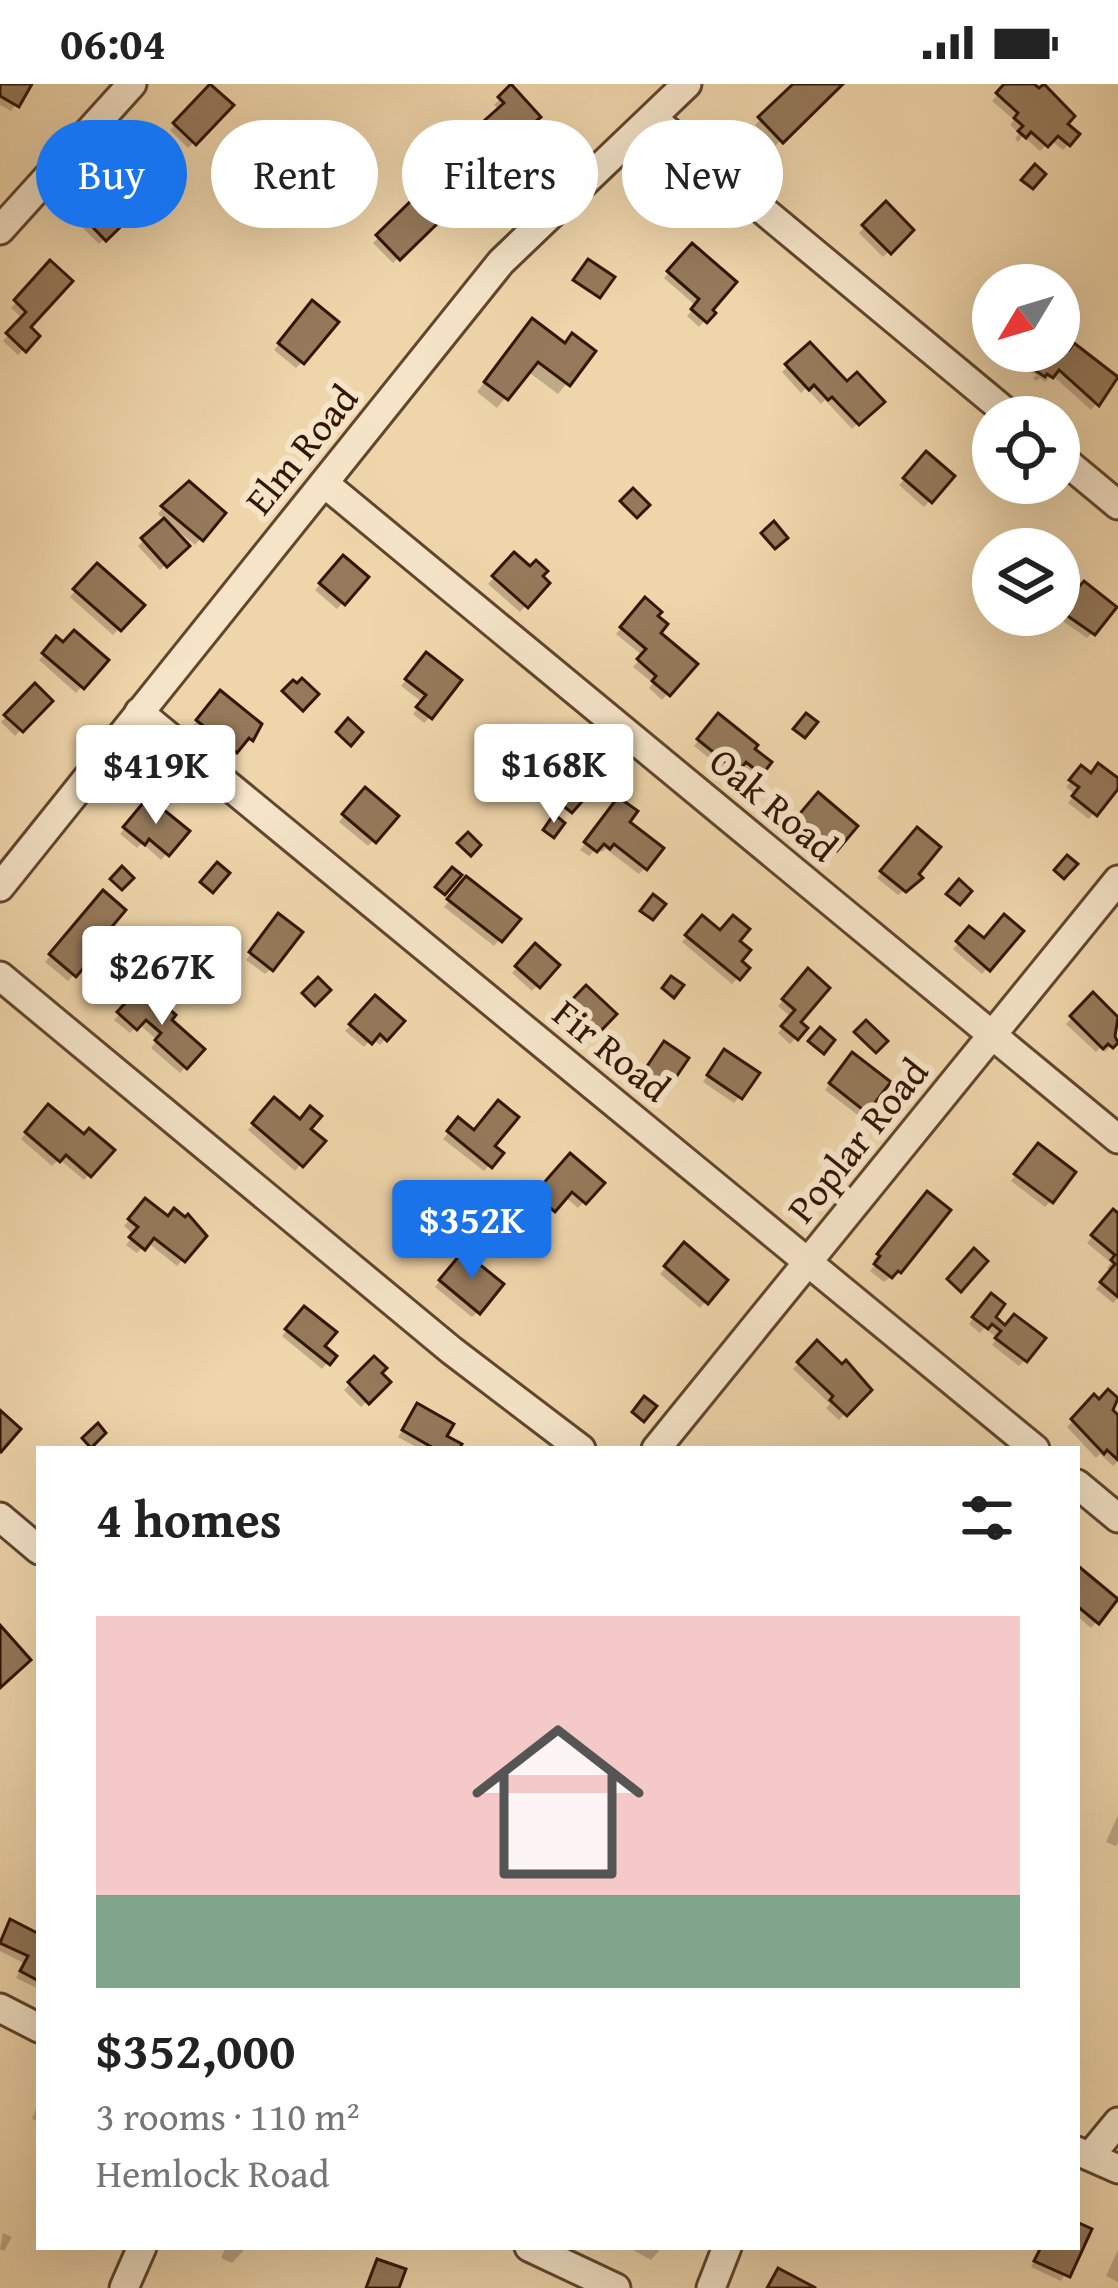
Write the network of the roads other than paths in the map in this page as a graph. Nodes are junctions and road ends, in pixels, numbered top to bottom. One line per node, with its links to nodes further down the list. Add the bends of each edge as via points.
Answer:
1 (132, 84): 4 (street)
2 (687, 84): 3 (street, Elm Road)
3 (652, 118): 5 (street); 7 (street, Elm Road, via 501,262)
4 (0, 230)
5 (987, 396)
6 (1080, 474): 8 (street)
7 (324, 483): 9 (street, Elm Road); 13 (street, Oak Road)
8 (1118, 506)
9 (140, 712): 11 (street, Elm Road); 15 (street, Fir Road)
10 (1118, 880): 13 (street, Poplar Road)
11 (0, 886)
12 (0, 976): 16 (street)
13 (992, 1035): 14 (street, Oak Road); 15 (street, Poplar Road)
14 (1118, 1139)
15 (808, 1262): 17 (street, Poplar Road); 18 (street, Fir Road)
16 (577, 1446)
17 (658, 1446)
18 (1031, 1446)
19 (1080, 1486): 21 (street)
20 (0, 1517): 22 (street)
21 (1118, 1518)
22 (36, 1547)
23 (0, 2008): 24 (street)
24 (36, 2026)
25 (1118, 2122): 26 (street)
26 (1083, 2154): 27 (street)
27 (1118, 2169)
28 (141, 2250): 31 (street)
29 (535, 2250): 32 (street)
30 (726, 2250): 33 (street)
31 (124, 2288)
32 (616, 2288)
33 (711, 2288)

